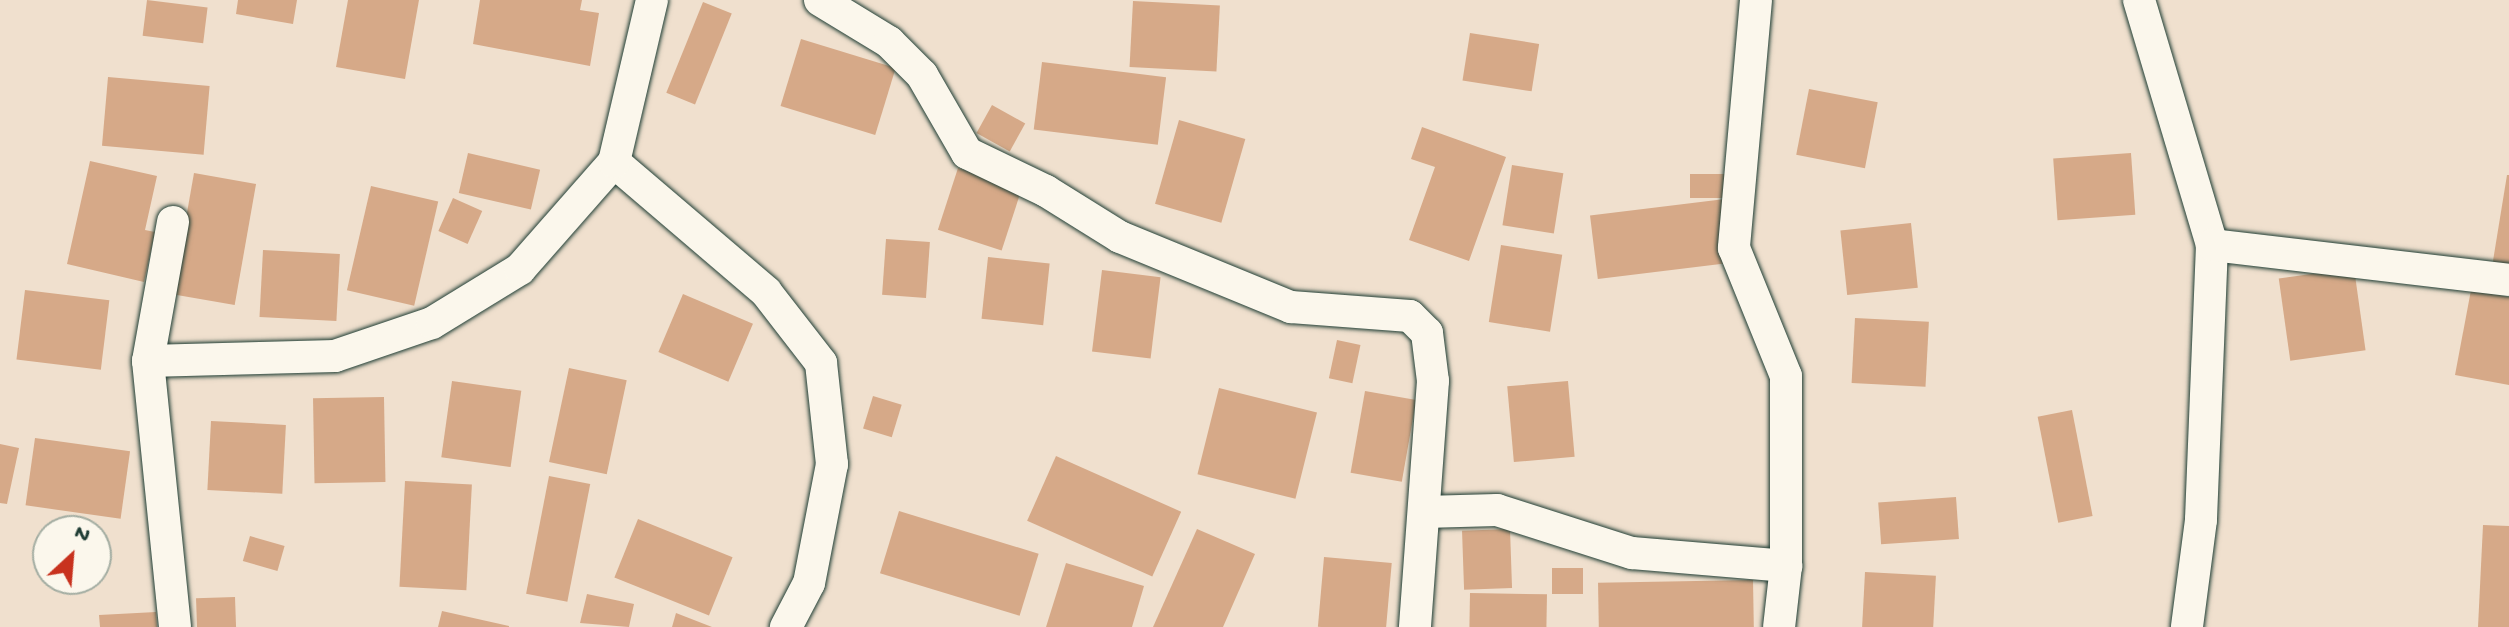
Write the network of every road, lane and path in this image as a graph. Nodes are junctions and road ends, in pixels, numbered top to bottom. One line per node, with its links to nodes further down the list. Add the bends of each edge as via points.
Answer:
1 (652, 0): 5 (street)
2 (820, 0): 10 (street, via 889,42 922,75 967,153 1046,191 1120,237 1291,307 1410,316 1427,333 1433,381)
3 (1756, 0): 11 (street, via 1734,248 1786,376)
4 (2139, 0): 7 (street)
5 (614, 162): 9 (street, via 520,269 432,323 335,356); 13 (street, via 766,292 821,363 832,464 809,583)
6 (173, 222): 9 (street)
7 (2212, 245): 8 (street); 16 (street, via 2201,520)
8 (2509, 280)
9 (148, 361): 12 (street)
10 (1424, 512): 11 (street, via 1497,510 1632,553); 14 (street)
11 (1786, 566): 15 (street)
12 (175, 627)
13 (786, 627)
14 (1415, 627)
15 (1779, 627)
16 (2187, 627)

